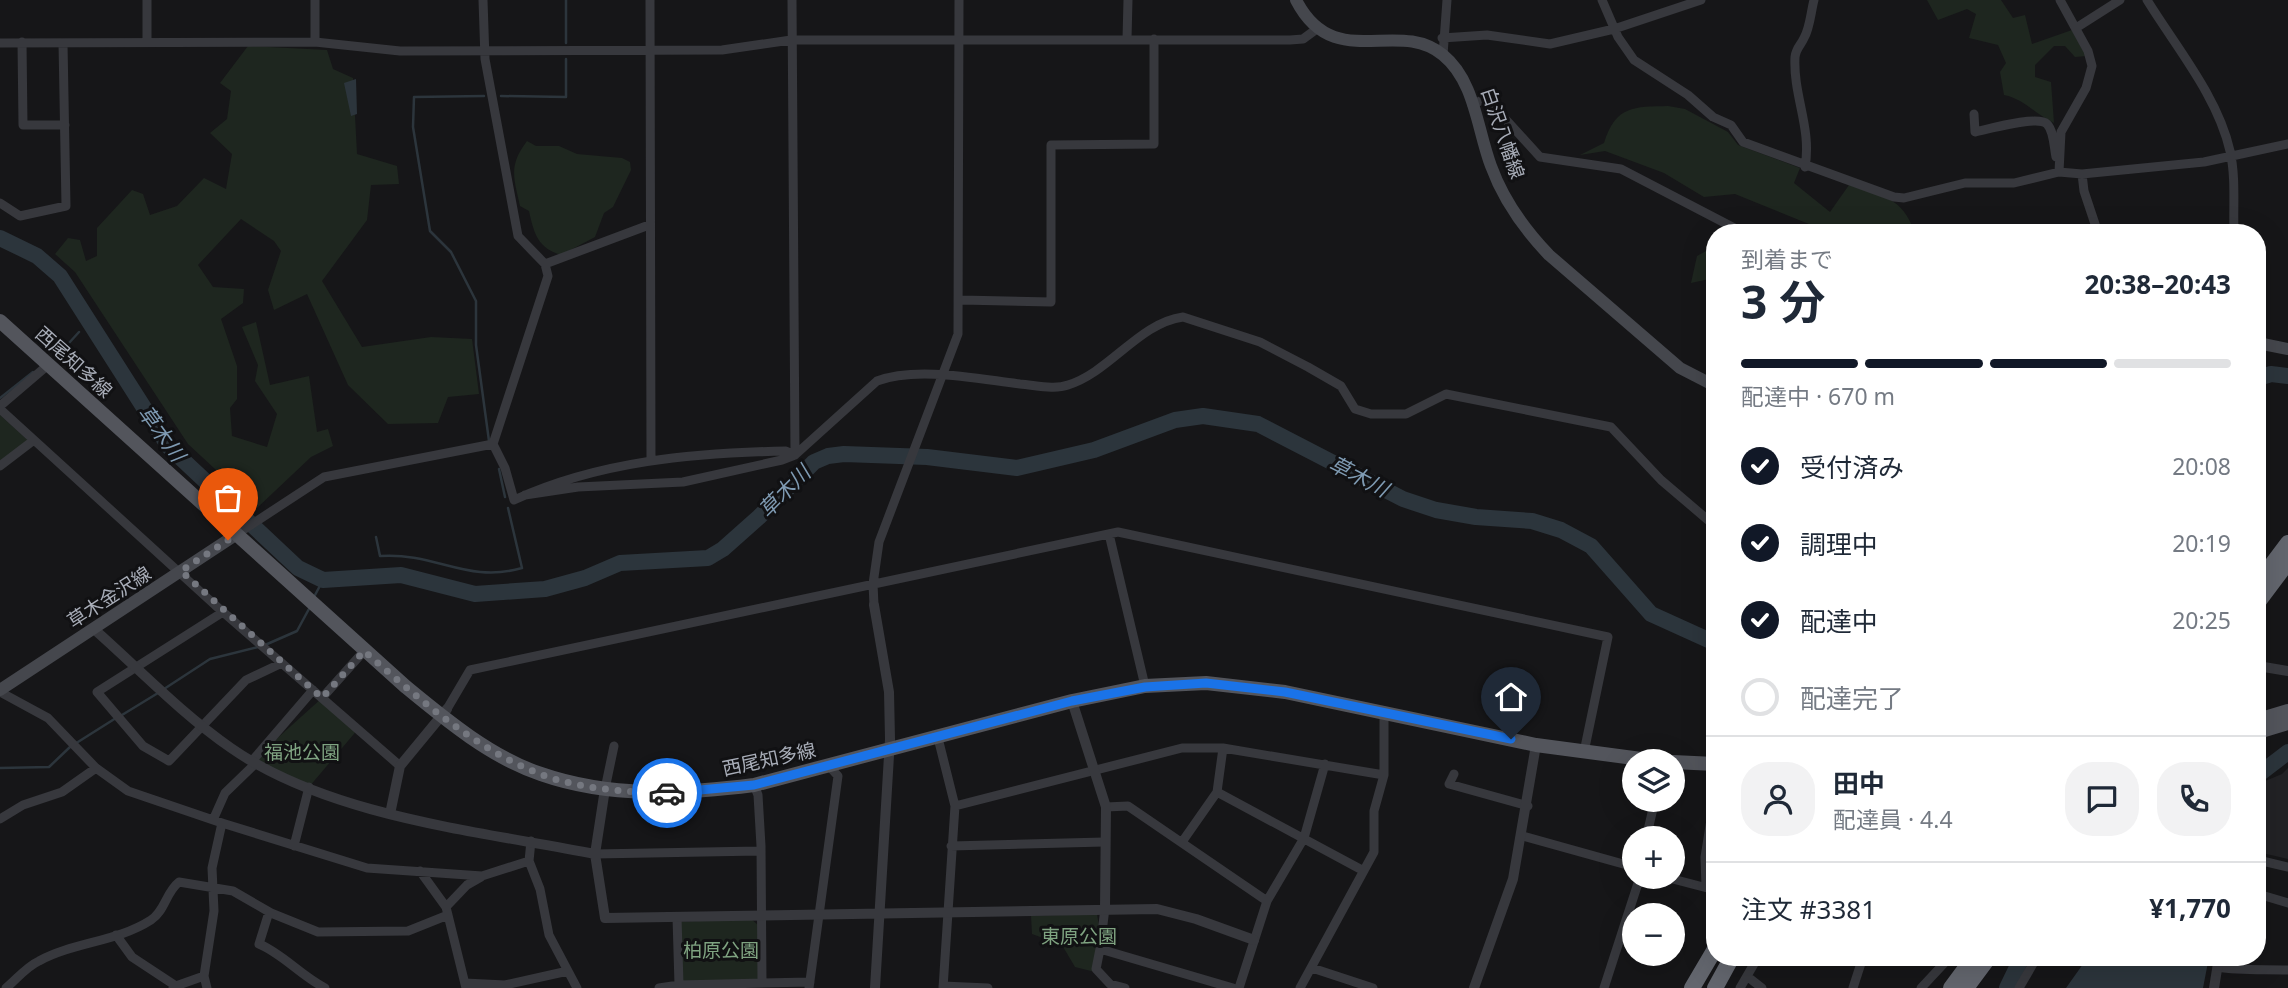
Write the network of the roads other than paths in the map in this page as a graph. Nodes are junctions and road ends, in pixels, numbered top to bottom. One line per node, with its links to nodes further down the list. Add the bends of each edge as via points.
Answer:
1 (147, 0): 28 (street)
2 (315, 0): 24 (street)
3 (483, 0): 29 (street)
4 (650, 0): 30 (street)
5 (792, 0): 22 (street)
6 (959, 0): 23 (street)
7 (1128, 0): 20 (street)
8 (1296, 0): 16 (main road)
9 (1447, 0): 19 (street)
10 (1602, 0): 18 (street)
11 (1701, 0): 18 (street)
12 (1814, 0): 37 (street, via 1795,60 1800,109 1808,131)
13 (2060, 0): 17 (street)
14 (2120, 0): 17 (street)
15 (2147, 0): 36 (street, via 2215,110)
16 (1318, 28): 21 (street, via 1303,39 1290,40); 31 (main road, via 1354,43 1404,40)
17 (2076, 28): 38 (street, via 2090,56 2091,72 2061,132)
18 (1614, 29): 19 (street, via 1550,44 1494,35); 37 (street, via 1634,60 1731,125 1743,142)
19 (1442, 38): 31 (street)
20 (1127, 39): 21 (street); 23 (street)
21 (1154, 39): 46 (street, via 1153,144 1051,145 1051,302)
22 (791, 40): 23 (street); 30 (street, via 722,50); 56 (street)
23 (959, 40): 46 (street)
24 (315, 42): 28 (street); 29 (street, via 400,51)
25 (0, 43): 26 (street)
26 (22, 43): 27 (street); 34 (street, via 23,125)
27 (63, 43): 28 (street); 34 (street)
28 (147, 43)
29 (484, 50): 30 (street); 45 (street, via 518,236)
30 (650, 50): 44 (street)
31 (1443, 55): 32 (main road, 白沢八幡線, via 1461,76)
32 (1472, 106): 41 (street, via 1489,101 1545,159 1621,169); 52 (main road, 白沢八幡線, via 1496,178 1531,236 1680,368)
33 (1974, 114): 38 (street, via 1975,132 2042,121 2050,130)
34 (65, 125): 40 (street, via 66,206 20,216)
35 (2288, 144): 36 (street)
36 (2231, 156): 39 (street); 43 (street)
37 (1805, 167): 38 (street, via 1904,198 1954,185 2014,183)
38 (2059, 167): 39 (street)
39 (2082, 174): 42 (street)
40 (0, 203)
41 (1727, 224)
42 (2096, 224)
43 (2234, 224)
44 (649, 225): 45 (street); 57 (street)
45 (545, 264): 55 (street, via 547,282)
46 (961, 300): 51 (street, via 958,334)
47 (0, 321): 50 (main road, 西尾知多線)
48 (2266, 344): 49 (main road)
49 (2285, 348)
50 (48, 365): 53 (street); 61 (main road, 西尾知多線)
51 (943, 375): 56 (street, via 889,376 877,381); 60 (street, via 1068,386 1137,340 1183,317 1260,342 1341,386 1355,409 1371,414 1406,414 1446,394 1611,427 1661,480); 67 (street, via 879,542)
52 (1706, 381)
53 (0, 407): 54 (street)
54 (34, 440): 58 (street); 65 (street)
55 (493, 444): 59 (street, via 514,500); 61 (street, via 324,477)
56 (795, 455): 57 (street, via 757,452); 59 (street, via 683,482 578,487)
57 (651, 461): 59 (street, via 621,464)
58 (0, 466)
59 (524, 495)
60 (1706, 518)
61 (242, 532): 65 (main road, 草木金沢線); 72 (main road, 西尾知多線)
62 (1109, 534): 67 (street); 77 (street); 94 (street, via 1118,531 1608,637)
63 (2288, 543): 66 (highway)
64 (2288, 562): 68 (highway)
65 (181, 571): 70 (street); 71 (main road, 草木金沢線)
66 (2266, 572)
67 (873, 584): 69 (street); 84 (street, via 470,670)
68 (2266, 591)
69 (874, 605): 93 (street, via 889,692)
70 (223, 612): 73 (street); 74 (street)
71 (95, 630): 74 (street); 79 (main road, 草木金沢線)
72 (364, 651): 80 (street); 84 (main road, 西尾知多線)
73 (282, 663): 78 (street); 87 (street, via 246,680)
74 (136, 667): 87 (street); 87 (street, via 97,692 143,747 169,761)
75 (2266, 667): 76 (street)
76 (2288, 671)
77 (1145, 687): 81 (main road, 西尾知多線); 82 (main road, 西尾知多線, via 1206,683 1250,687)
78 (313, 690): 80 (street); 96 (street)
79 (0, 691): 102 (street, via 48,718)
80 (322, 698): 100 (street)
81 (1072, 701): 89 (main road, 西尾知多線); 103 (street)
82 (1384, 711): 90 (main road, 西尾知多線); 105 (street)
83 (2288, 711): 85 (main road)
84 (445, 713): 100 (street); 108 (main road, 西尾知多線, via 503,755 541,774)
85 (2266, 718)
86 (2288, 723): 88 (main road)
87 (201, 726): 96 (street)
88 (2266, 730)
89 (938, 738): 93 (main road, 西尾知多線); 110 (street)
90 (1536, 745): 94 (main road, 西尾知多線); 111 (street)
91 (614, 746): 108 (street)
92 (1223, 748): 98 (street); 103 (street, via 1182,748); 109 (street)
93 (888, 751): 101 (main road, 西尾知多線); 142 (street)
94 (1584, 752): 95 (main road, 西尾知多線)
95 (1622, 757)
96 (254, 762): 107 (street); 115 (street, via 225,793)
97 (1685, 763): 99 (main road)
98 (1325, 764): 105 (street); 117 (street)
99 (1706, 764)
100 (400, 766): 113 (street)
101 (829, 766): 106 (main road, 西尾知多線); 144 (street, via 838,776)
102 (96, 768): 114 (street, via 62,792 23,805); 115 (street, via 128,791)
103 (1096, 769): 110 (street); 112 (street)
104 (1454, 774): 111 (street, via 1449,785)
105 (1384, 775): 129 (street, via 1374,811 1374,852)
106 (754, 785): 108 (main road, 西尾知多線, via 679,793); 123 (street)
107 (309, 787): 113 (street); 121 (street)
108 (605, 789): 124 (street)
109 (1217, 792): 117 (street); 120 (street)
110 (955, 806): 122 (street)
111 (1528, 806): 116 (street)
112 (1106, 807): 119 (street); 120 (street, via 1128,806)
113 (390, 814): 118 (street)
114 (0, 819)
115 (218, 822): 121 (street); 133 (street)
116 (1523, 836): 127 (street); 185 (street, via 1514,879)
117 (1304, 838): 129 (street); 136 (street)
118 (531, 841): 124 (street); 125 (street)
119 (1104, 842): 122 (street); 138 (street)
120 (1182, 842): 136 (street)
121 (294, 846): 130 (street, via 367,868)
122 (951, 846): 140 (street)
123 (759, 851): 124 (street); 143 (street)
124 (595, 854): 145 (street, via 606,918)
125 (528, 861): 131 (street); 163 (street, via 540,890 549,935)
126 (2266, 862): 128 (street)
127 (1622, 864)
128 (2288, 867)
129 (1362, 870): 161 (street)
130 (421, 871): 131 (street); 139 (street)
131 (482, 876): 139 (street, via 467,885)
132 (1685, 882): 134 (street)
133 (213, 886): 141 (street, via 233,891); 146 (street, via 179,882 152,919); 164 (street)
134 (1706, 888)
135 (2266, 896): 137 (street)
136 (1267, 901): 147 (street)
137 (2288, 903)
138 (1105, 908): 140 (street); 147 (street, via 1157,909); 149 (street)
139 (447, 911): 141 (street, via 408,932 318,932); 169 (street)
140 (947, 911): 142 (street); 172 (street)
141 (270, 912): 175 (street, via 259,944 277,951 286,964)
142 (879, 913): 144 (street); 178 (street)
143 (761, 915): 144 (street); 145 (street); 166 (street)
144 (819, 915): 167 (street)
145 (677, 917): 171 (street)
146 (116, 935): 170 (street, via 132,957); 173 (street, via 38,961)
147 (1254, 940): 182 (street)
148 (1622, 943): 186 (street)
149 (1100, 949): 168 (street); 180 (street, via 1096,969 1110,984)
150 (1706, 964): 187 (highway)
151 (1727, 966): 188 (highway)
152 (1754, 966): 165 (street)
153 (1861, 966): 191 (street)
154 (1942, 966): 192 (street)
155 (1968, 966): 193 (highway)
156 (1979, 966): 193 (highway)
157 (1989, 966): 194 (highway)
158 (2031, 966): 195 (street)
159 (2218, 966): 196 (street)
160 (2228, 966): 162 (street, via 2239,971)
161 (1312, 968): 183 (street); 184 (street)
162 (2288, 970)
163 (568, 971): 169 (street, via 505,985); 176 (street)
164 (204, 976): 170 (street); 174 (street)
165 (1748, 977): 189 (street); 190 (street)
166 (762, 983): 167 (street); 171 (street)
167 (810, 985)
168 (1214, 985): 181 (street)
169 (466, 986)
170 (173, 987)
171 (679, 987): 177 (street)
172 (943, 987): 179 (street)
173 (6, 988)
174 (207, 988)
175 (325, 988)
176 (577, 988)
177 (659, 988)
178 (875, 988)
179 (988, 988)
180 (1125, 988)
181 (1233, 988)
182 (1239, 988)
183 (1300, 988)
184 (1373, 988)
185 (1474, 988)
186 (1604, 988)
187 (1692, 988)
188 (1714, 988)
189 (1740, 988)
190 (1762, 988)
191 (1857, 988)
192 (1921, 988)
193 (1954, 988)
194 (1976, 988)
195 (2020, 988)
196 (2214, 988)

